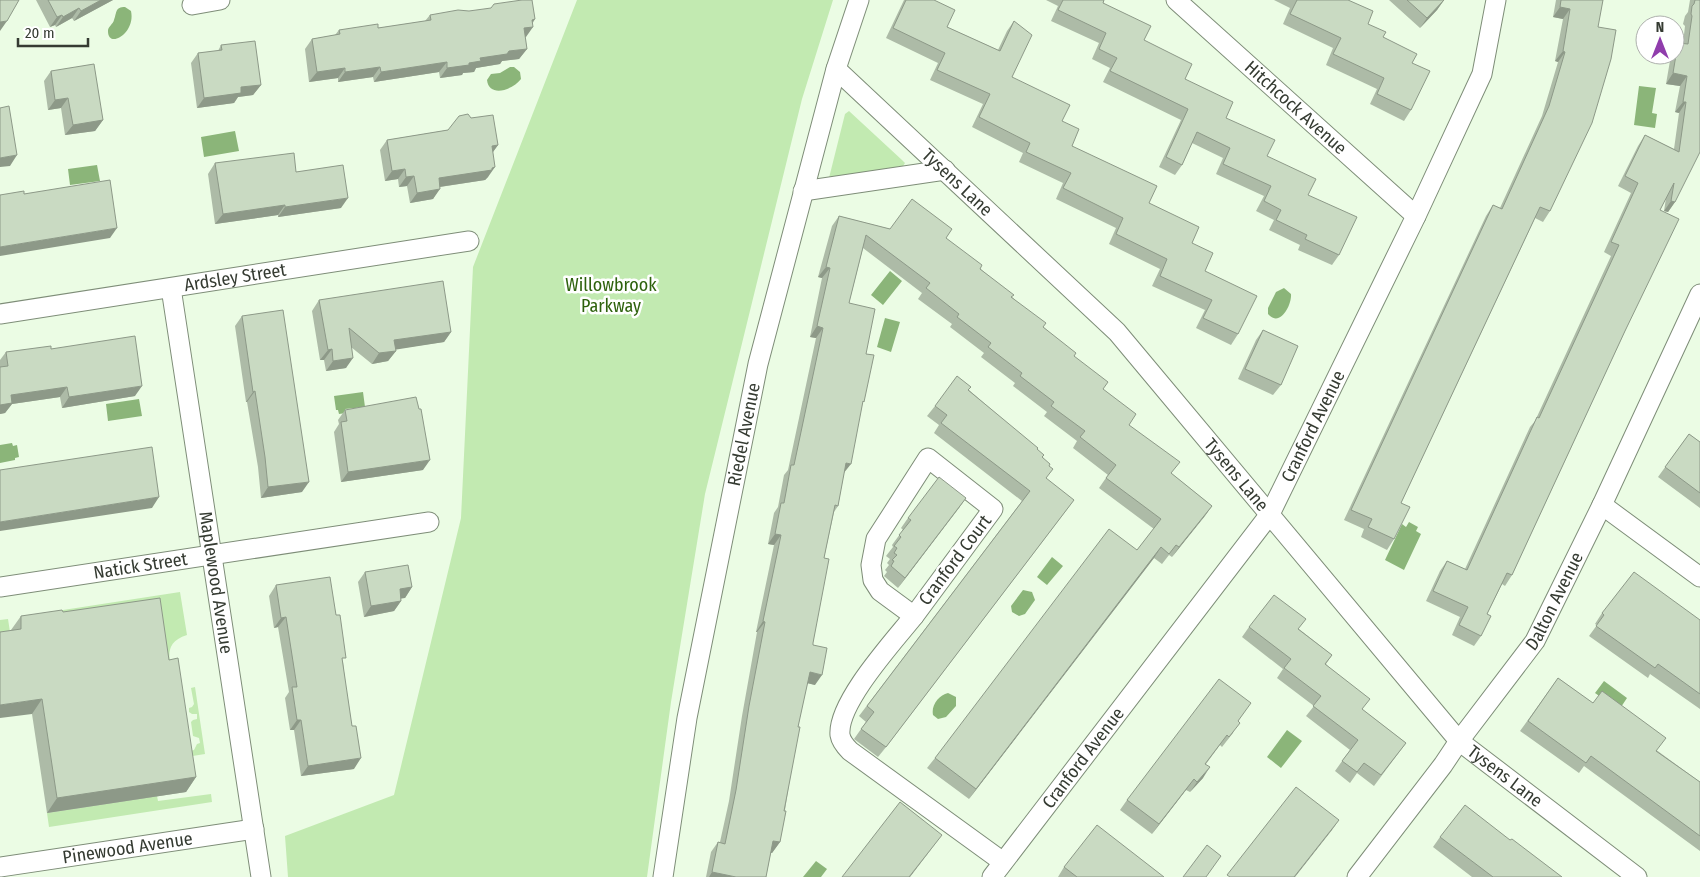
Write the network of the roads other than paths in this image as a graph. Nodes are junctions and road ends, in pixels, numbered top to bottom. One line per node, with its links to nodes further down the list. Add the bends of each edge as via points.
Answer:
1 (220, 0): 5 (street)
2 (859, 0): 6 (street, Riedel Avenue)
3 (1176, 0): 9 (street, Hitchcock Avenue)
4 (1496, 0): 9 (street, Cranford Avenue, via 1482,74)
5 (192, 5)
6 (836, 69): 7 (street, Tysens Lane); 8 (street, Riedel Avenue)
7 (945, 170): 8 (street); 15 (street, Tysens Lane, via 1117,332)
8 (803, 191): 26 (street, Riedel Avenue, via 758,364 688,718)
9 (1416, 216): 15 (street, Cranford Avenue)
10 (469, 241): 11 (street, Ardsley Street)
11 (170, 288): 13 (street, Ardsley Street); 17 (street, Maplewood Avenue)
12 (1700, 294): 14 (street, Dalton Avenue)
13 (0, 314)
14 (1602, 505): 18 (street); 21 (street, Dalton Avenue, via 1535,641)
15 (1270, 514): 21 (street, Tysens Lane); 23 (street, Cranford Avenue)
16 (429, 522): 17 (street, Natick Street)
17 (212, 555): 19 (street, Natick Street); 22 (street, Maplewood Avenue)
18 (1700, 577)
19 (0, 587)
20 (914, 616): 20 (street, Cranford Court, via 993,509 928,458 876,539 872,552 873,580 880,591); 23 (street, Cranford Court, via 852,696 841,723 840,736 850,751)
21 (1459, 741): 28 (street, Dalton Avenue); 29 (street, Tysens Lane)
22 (254, 829): 24 (street, Pinewood Avenue); 25 (street, Maplewood Avenue)
23 (1003, 862): 27 (street, Cranford Avenue)
24 (0, 867)
25 (261, 877)
26 (663, 877)
27 (992, 877)
28 (1357, 877)
29 (1637, 877)

